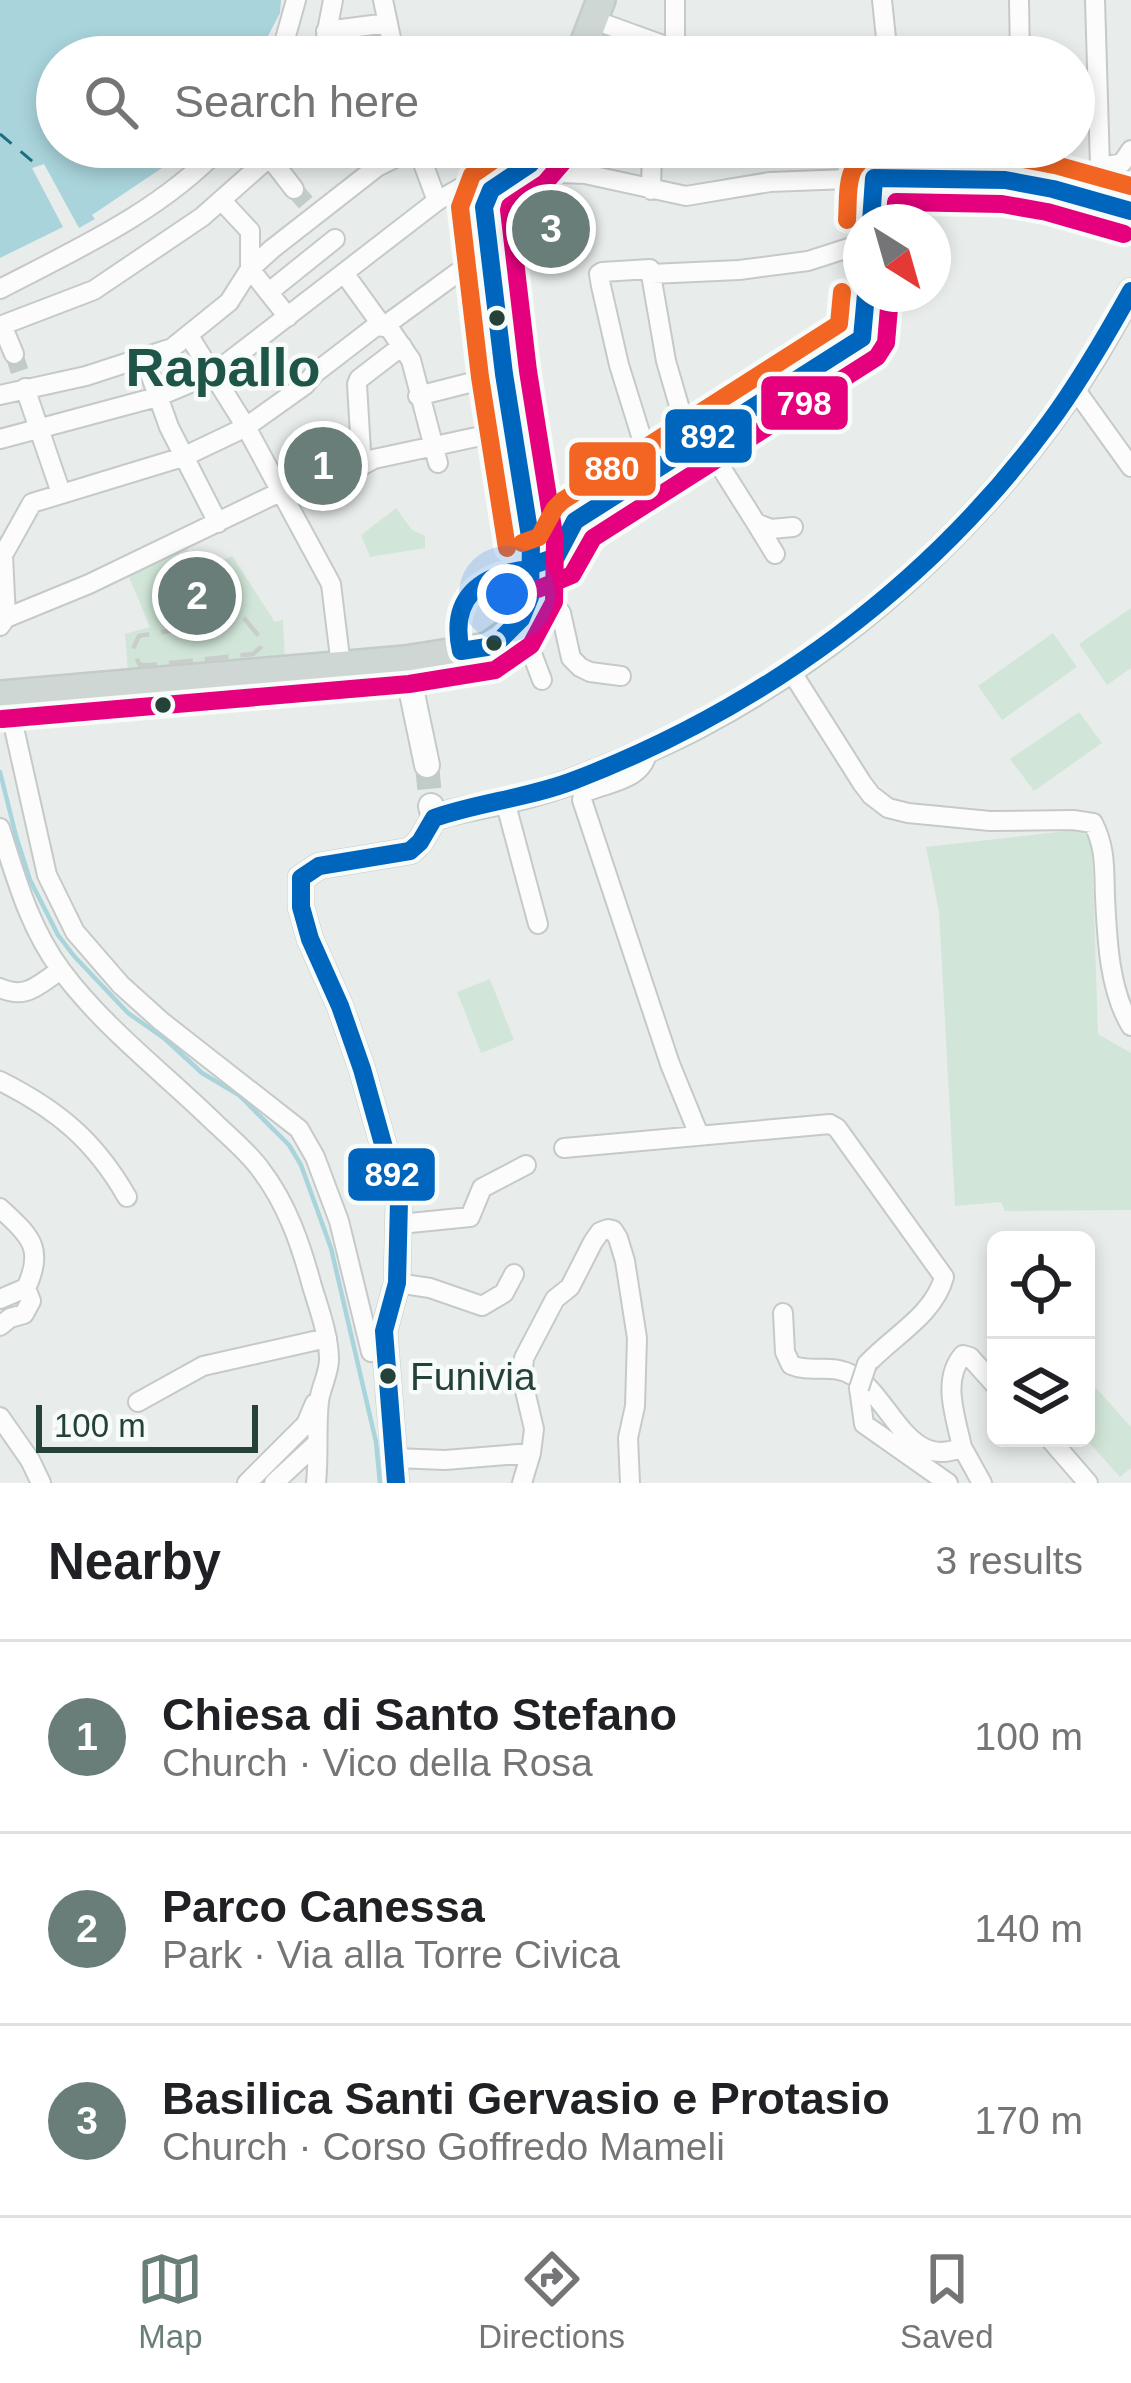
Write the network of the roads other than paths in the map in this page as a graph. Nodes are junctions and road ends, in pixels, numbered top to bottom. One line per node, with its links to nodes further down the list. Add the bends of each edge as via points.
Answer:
1 (296, 0): 11 (street)
2 (333, 0): 10 (street)
3 (383, 0): 9 (street)
4 (675, 0): 15 (street)
5 (882, 0): 16 (street)
6 (1019, 0): 17 (street)
7 (1094, 0): 19 (street)
8 (597, 10): 14 (street)
9 (388, 23): 10 (street); 13 (street)
10 (326, 31): 12 (street)
11 (286, 36)
12 (325, 36)
13 (391, 36)
14 (646, 36)
15 (675, 36)
16 (886, 36)
17 (1020, 36)
18 (1131, 150): 19 (street, via 1122,163)
19 (1101, 167): 37 (street)
20 (199, 168): 45 (street, via 148,209)
21 (259, 168): 34 (street)
22 (283, 168): 31 (street)
23 (373, 168): 38 (street)
24 (424, 168): 35 (street)
25 (483, 168): 33 (street)
26 (520, 168): 33 (main road)
27 (577, 168): 32 (street)
28 (652, 168): 32 (street)
29 (888, 168): 30 (street)
30 (885, 178): 32 (street, via 770,182 686,196); 36 (street); 37 (street, via 1007,180)
31 (294, 189)
32 (651, 190)
33 (486, 197): 35 (street, via 462,187); 41 (main road)
34 (223, 201): 42 (street, via 250,231); 51 (street, via 94,290)
35 (437, 201): 43 (street)
36 (877, 204)
37 (1109, 204)
38 (315, 213): 39 (street); 42 (street)
39 (335, 239): 43 (street); 47 (street)
40 (843, 250): 44 (street, via 739,269)
41 (489, 259): 50 (street); 57 (main road)
42 (250, 268): 47 (street); 52 (street, via 229,302)
43 (349, 269): 49 (street); 50 (street)
44 (650, 271): 67 (street, via 666,361); 72 (street, via 599,274)
45 (0, 289)
46 (1131, 291): 58 (street)
47 (269, 292): 49 (street)
48 (864, 312): 67 (street, via 862,338)
49 (288, 316): 56 (street)
50 (381, 322): 53 (street); 63 (street)
51 (1, 326): 54 (street)
52 (189, 336): 55 (street); 56 (street)
53 (403, 347): 61 (street); 71 (street, via 359,379)
54 (14, 354)
55 (144, 357): 59 (street); 62 (street)
56 (214, 373): 62 (street); 63 (street)
57 (504, 374): 61 (street); 65 (main road)
58 (1072, 388): 70 (street); 85 (street, via 998,489 920,570)
59 (26, 389): 60 (street); 64 (street)
60 (0, 395)
61 (418, 396): 68 (street)
62 (157, 397): 64 (street); 69 (street)
63 (247, 427): 69 (street); 73 (street)
64 (39, 428): 66 (street); 74 (street)
65 (514, 430): 68 (street); 79 (main road)
66 (0, 439)
67 (697, 443): 72 (street); 76 (street)
68 (436, 455): 71 (street, via 374,459)
69 (183, 457): 74 (street); 75 (street)
70 (1131, 467)
71 (355, 470): 73 (street, via 329,484)
72 (652, 470): 79 (street, via 575,521)
73 (282, 491): 75 (street); 84 (street, via 331,584)
74 (61, 494): 80 (street, via 32,503 3,555)
75 (218, 523): 81 (street)
76 (756, 523): 77 (street); 78 (street)
77 (793, 527)
78 (775, 554)
79 (539, 568): 82 (main road); 86 (street, via 571,658 590,672)
80 (2, 578): 81 (street)
81 (3, 622)
82 (524, 631): 83 (main road); 87 (street)
83 (405, 660): 84 (main road); 90 (street)
84 (341, 666): 88 (main road)
85 (791, 671): 89 (street); 96 (street, via 862,783 888,808 1093,823 1102,841 1117,996)
86 (621, 676)
87 (542, 680)
88 (7, 692): 111 (street, via 47,875 82,942 161,1021 298,1130 339,1220)
89 (648, 749): 91 (street); 98 (street, via 639,772 582,800)
90 (427, 765)
91 (505, 801): 93 (street); 103 (street, via 433,812 410,851 320,866 302,878 310,939 362,1069)
92 (0, 828): 94 (street, via 18,890)
93 (538, 923)
94 (61, 970): 95 (street, via 27,992); 110 (street, via 130,1047 260,1167 295,1232)
95 (0, 988)
96 (1131, 1026)
97 (0, 1082): 101 (street, via 83,1135)
98 (699, 1135): 99 (street); 127 (street, bridge, via 837,1128 944,1277 928,1309 867,1364 859,1388 864,1424)
99 (564, 1148)
100 (526, 1165): 103 (street, via 482,1188 470,1217)
101 (127, 1197)
102 (0, 1208): 106 (street, via 35,1248)
103 (400, 1224): 105 (street)
104 (514, 1274): 105 (street, via 504,1293 482,1306)
105 (397, 1283): 111 (street)
106 (26, 1288): 107 (street); 109 (street, via 24,1314)
107 (0, 1299)
108 (783, 1313): 117 (street, via 791,1365 855,1376 916,1443)
109 (0, 1326)
110 (330, 1350): 111 (street); 113 (street); 114 (street, via 203,1366)
111 (378, 1352): 120 (street)
112 (987, 1376): 117 (street, via 970,1357 956,1364 951,1388)
113 (320, 1394): 116 (street); 122 (street, via 306,1424)
114 (138, 1402)
115 (0, 1417): 121 (street)
116 (316, 1444): 123 (street); 124 (street)
117 (962, 1447): 128 (street)
118 (1057, 1447): 129 (street)
119 (531, 1453): 120 (street); 125 (street); 126 (street, via 524,1358 593,1242 613,1230 637,1338)
120 (395, 1471)
121 (41, 1483)
122 (247, 1483)
123 (274, 1483)
124 (316, 1483)
125 (522, 1483)
126 (630, 1483)
127 (948, 1483)
128 (982, 1483)
129 (1088, 1483)

